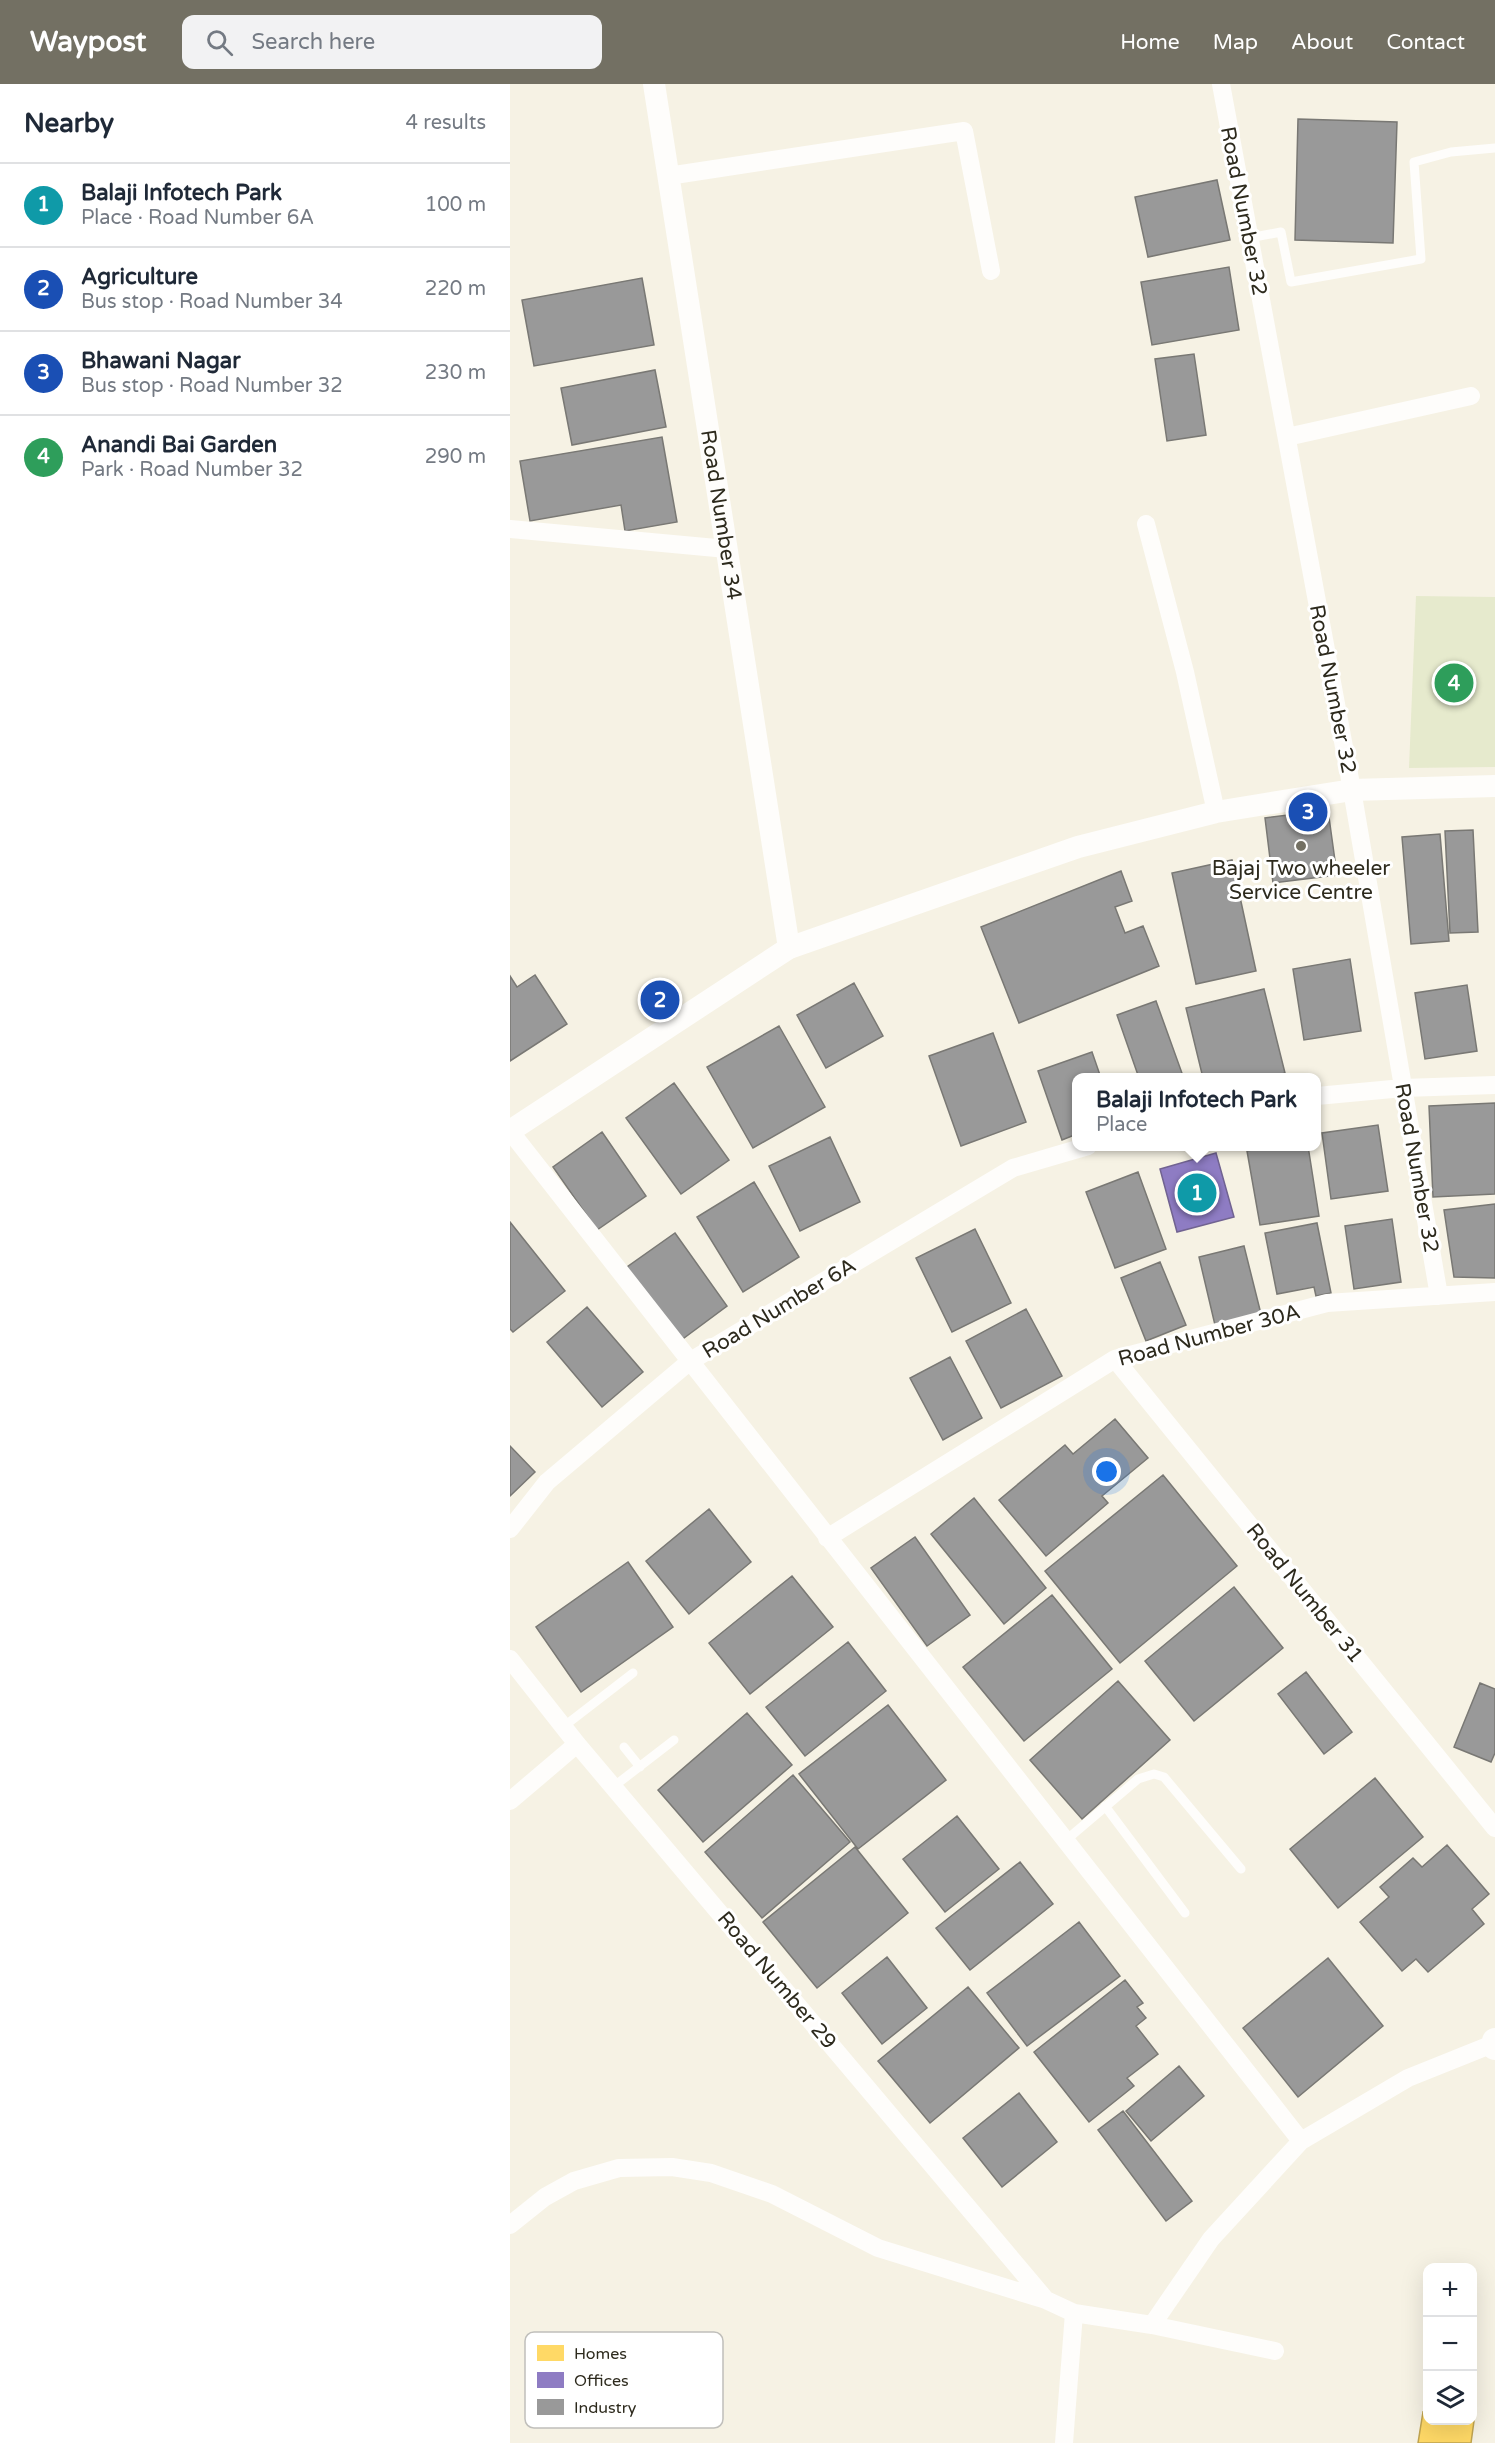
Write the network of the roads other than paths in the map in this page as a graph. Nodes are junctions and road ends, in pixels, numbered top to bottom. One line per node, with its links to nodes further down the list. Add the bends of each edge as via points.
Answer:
1 (654, 84): 4 (street, Road Number 34)
2 (1221, 84): 5 (street, Road Number 32)
3 (1495, 148): 5 (lane, via 1450,152 1414,162 1421,259 1291,282 1281,232)
4 (668, 176): 6 (street, via 964,131); 11 (street, Road Number 34)
5 (1249, 238): 8 (street, Road Number 32)
6 (991, 271)
7 (1471, 396): 8 (street)
8 (1287, 437): 13 (street, Road Number 32)
9 (1146, 524): 14 (street)
10 (510, 529): 11 (street)
11 (727, 549): 15 (street, Road Number 34)
12 (1495, 786): 13 (street)
13 (1352, 790): 14 (street); 17 (street, Road Number 32)
14 (1216, 812): 15 (street, via 1078,847)
15 (789, 948): 19 (street)
16 (1495, 1085): 17 (street)
17 (1403, 1088): 18 (street); 22 (street, Road Number 32)
18 (1321, 1096)
19 (510, 1131): 24 (street)
20 (1072, 1151): 24 (street, Road Number 6A, via 1012,1168)
21 (1495, 1292): 22 (street, Road Number 30A)
22 (1439, 1296): 23 (street, Road Number 30A, via 1327,1303)
23 (1115, 1359): 26 (street, Road Number 30A); 37 (street, Road Number 31)
24 (689, 1362): 25 (street, Road Number 6A, via 547,1482); 26 (street)
25 (510, 1529)
26 (827, 1538): 38 (street)
27 (510, 1659): 29 (street, Road Number 29)
28 (633, 1672): 29 (lane)
29 (563, 1727): 31 (street, Road Number 29)
30 (674, 1740): 33 (lane)
31 (577, 1744): 34 (street, Road Number 29); 35 (street)
32 (624, 1747): 33 (lane)
33 (639, 1767): 34 (lane)
34 (614, 1787): 44 (street, Road Number 29)
35 (510, 1801)
36 (1105, 1806): 38 (lane); 39 (lane, via 1138,1779 1154,1774 1164,1777); 40 (lane)
37 (1495, 1828)
38 (1065, 1841): 42 (street)
39 (1241, 1869)
40 (1185, 1913)
41 (1495, 2044): 42 (street, via 1408,2078)
42 (1301, 2141): 46 (street, via 1211,2239)
43 (510, 2225): 44 (street, via 545,2197 574,2181 619,2168 672,2167 711,2173 762,2190 878,2248)
44 (1046, 2300): 45 (street)
45 (1074, 2313): 46 (street); 48 (street)
46 (1152, 2325): 47 (street)
47 (1275, 2351)
48 (1064, 2443)

